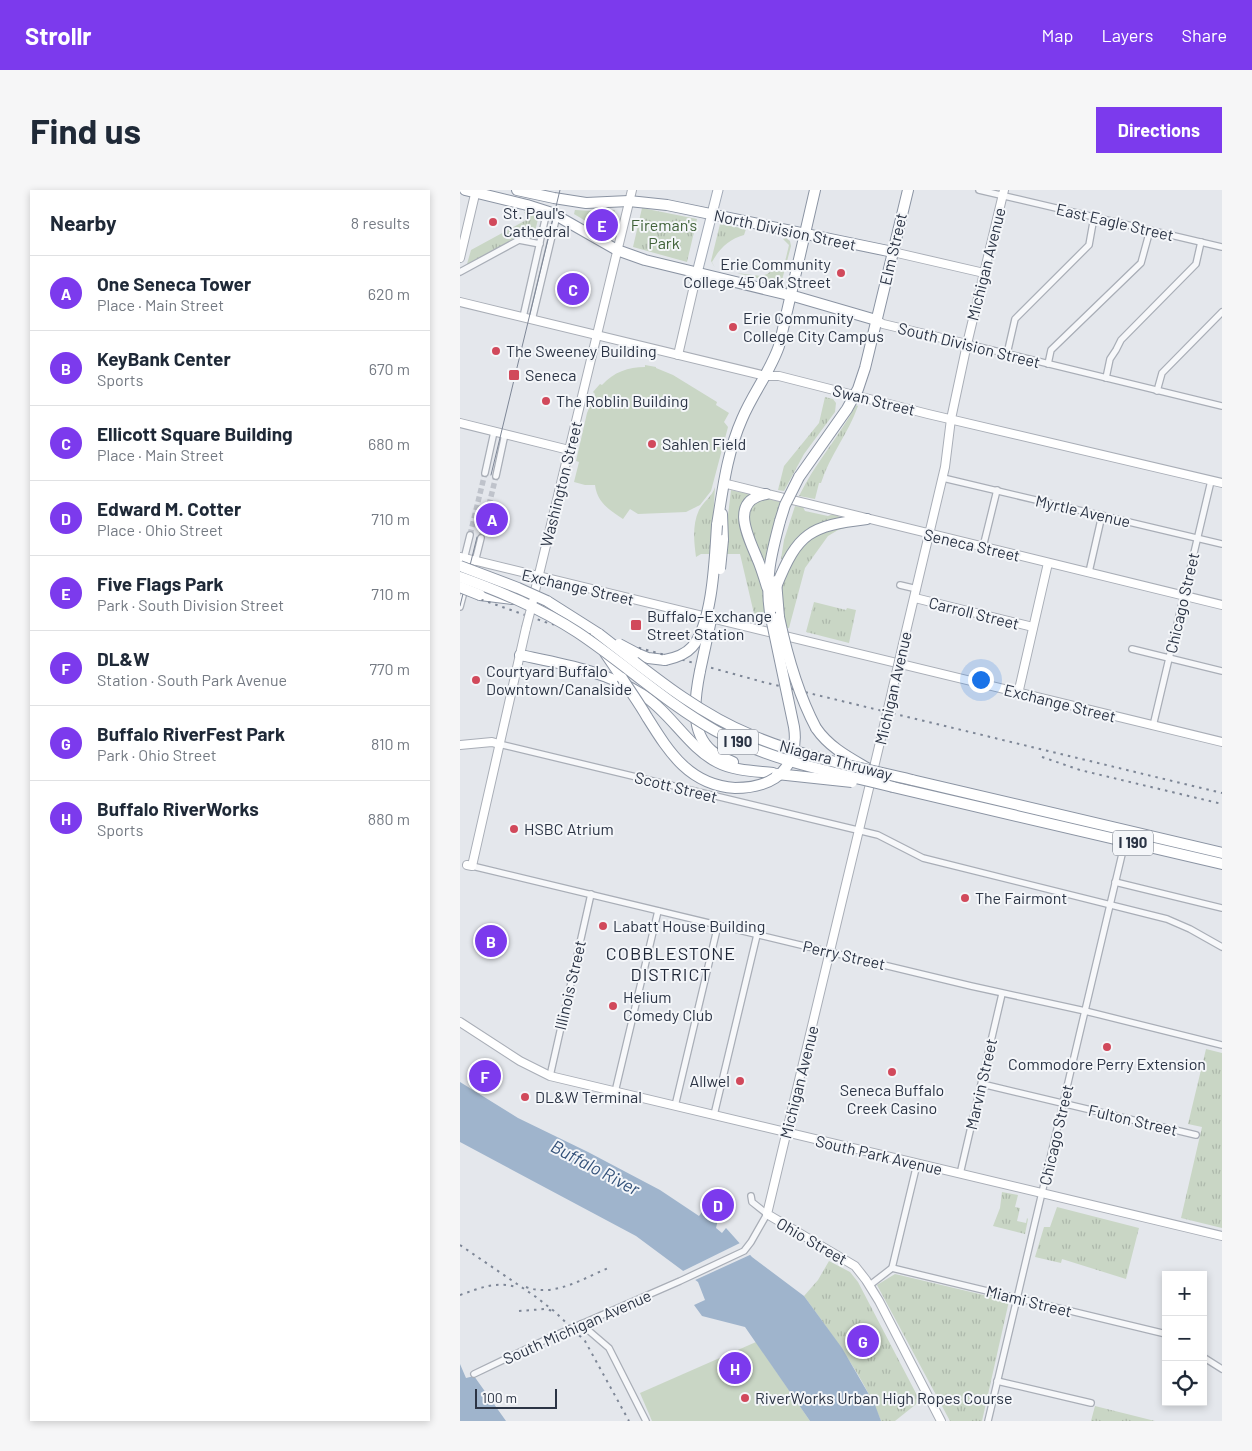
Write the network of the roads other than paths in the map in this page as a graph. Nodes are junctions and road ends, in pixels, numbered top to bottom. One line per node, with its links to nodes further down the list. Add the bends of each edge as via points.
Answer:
1 (517, 190): 9 (highway, North Division Street, via 586,203)
2 (632, 190): 9 (street, Washington Street)
3 (718, 190): 11 (main road)
4 (815, 190): 14 (highway)
5 (908, 190): 19 (highway, Elm Street)
6 (979, 190): 8 (street, East Eagle Street)
7 (472, 191): 10 (highway, South Division Street); 20 (street)
8 (1004, 193): 12 (street, East Eagle Street); 23 (street, Michigan Avenue)
9 (629, 201): 11 (highway, North Division Street); 18 (street, Washington Street)
10 (552, 213): 16 (street); 18 (highway, South Division Street); 27 (street)
11 (712, 215): 14 (highway, North Division Street); 22 (main road)
12 (1094, 217): 13 (street, East Eagle Street); 31 (street, via 1089,245 1015,319)
13 (1150, 230): 15 (street, East Eagle Street); 33 (street, via 1141,262 1051,350)
14 (805, 233): 19 (highway, North Division Street); 24 (highway)
15 (1201, 242): 17 (street, East Eagle Street); 35 (street, via 1196,264 1121,340 1110,359)
16 (540, 244): 21 (street, via 519,240); 27 (street)
17 (1222, 247)
18 (617, 250): 22 (highway, South Division Street); 29 (street, Washington Street)
19 (893, 252): 23 (street, North Division Street); 28 (highway, Elm Street)
20 (460, 258)
21 (460, 272)
22 (697, 273): 24 (highway, South Division Street); 32 (street)
23 (984, 273): 30 (street, Michigan Avenue)
24 (790, 295): 28 (highway, South Division Street); 34 (highway, via 778,346)
25 (460, 302): 27 (street, Swan Street)
26 (1222, 312): 36 (street, via 1162,373)
27 (527, 318): 29 (street, Swan Street)
28 (876, 320): 30 (street, South Division Street); 37 (highway, Elm Street, via 865,368)
29 (598, 336): 32 (street, Swan Street); 42 (street, Washington Street)
30 (967, 344): 31 (street, South Division Street); 39 (street, Michigan Avenue)
31 (1007, 354): 33 (street, South Division Street)
32 (678, 355): 34 (street, Swan Street)
33 (1048, 364): 35 (street, South Division Street)
34 (766, 376): 37 (street, Swan Street, via 779,376); 47 (highway, via 742,418)
35 (1106, 378): 36 (street, South Division Street)
36 (1157, 391): 38 (street, South Division Street)
37 (854, 395): 39 (street, Swan Street); 67 (highway, Elm Street, bridge, via 799,477 780,521 769,566)
38 (1222, 406)
39 (951, 418): 45 (street, Michigan Avenue); 46 (street, Swan Street)
40 (460, 423): 41 (street)
41 (500, 433): 42 (street); 43 (street); 44 (street)
42 (569, 450): 64 (street, Washington Street)
43 (484, 473)
44 (496, 476)
45 (943, 478): 49 (street, Myrtle Avenue); 54 (street, Michigan Avenue)
46 (1211, 481): 48 (street, Swan Street); 57 (street, Chicago Street)
47 (723, 483): 50 (street, Seneca Street); 51 (highway)
48 (1222, 484)
49 (997, 490): 52 (street, Myrtle Avenue); 59 (street)
50 (766, 494): 53 (street, Seneca Street); 67 (highway, via 748,504 743,519)
51 (722, 496): 77 (highway, bridge, via 707,608 693,646 676,657 656,659 636,653); 89 (highway, bridge, via 723,540 716,594 696,690 698,728 707,746 722,757)
52 (1102, 515): 57 (street, Myrtle Avenue); 62 (street)
53 (867, 519): 54 (street, Seneca Street); 67 (highway, via 816,530 792,552)
54 (930, 534): 59 (street, Seneca Street); 68 (street, Michigan Avenue)
55 (470, 535): 60 (street)
56 (481, 538): 60 (street)
57 (1197, 538): 58 (street, Myrtle Avenue); 70 (street, Chicago Street)
58 (1222, 544)
59 (983, 547): 61 (street, Seneca Street)
60 (467, 561): 64 (street, Exchange Street); 69 (street); 74 (street); 77 (highway, Niagara Thruway / I 190, bridge, via 547,601)
61 (1048, 562): 62 (street, Seneca Street); 76 (street)
62 (1089, 572): 70 (street, Seneca Street)
63 (460, 577): 72 (highway, Niagara Thruway / I 190, bridge)
64 (539, 578): 80 (street, Washington Street, bridge); 83 (street, Exchange Street)
65 (900, 585): 68 (street)
66 (460, 587): 72 (highway, bridge, via 480,595)
67 (772, 587): 75 (highway)
68 (917, 590): 71 (street, Michigan Avenue)
69 (460, 595)
70 (1184, 596): 73 (street, Seneca Street); 81 (street, Chicago Street)
71 (915, 598): 76 (street, Carroll Street); 91 (street, Michigan Avenue, bridge)
72 (518, 600): 79 (highway, Niagara Thruway / I 190, bridge, via 553,617)
73 (1222, 605)
74 (460, 608)
75 (774, 615): 79 (highway, bridge, via 796,743 793,755 780,775 755,787 718,785 680,764); 88 (highway, bridge, via 808,714 816,728 838,751)
76 (1032, 627): 83 (street)
77 (599, 634): 88 (highway, Niagara Thruway / I 190, bridge, via 683,697 727,724 777,745)
78 (1132, 649): 81 (street)
79 (604, 652): 90 (highway, Niagara Thruway / I 190, bridge, via 679,708 728,737 786,760)
80 (520, 655): 86 (street, Washington Street); 89 (highway, bridge, via 602,674 625,684 646,696 703,753 718,763)
81 (1169, 658): 82 (street); 84 (street, Chicago Street)
82 (1222, 671)
83 (1018, 694): 84 (street, Exchange Street)
84 (1153, 726): 85 (street, Exchange Street)
85 (1222, 742)
86 (499, 744): 87 (street, Scott Street); 91 (street, Scott Street); 95 (street, Washington Street)
87 (460, 745)
88 (869, 769): 93 (highway, Niagara Thruway / I 190, bridge)
89 (773, 773): 90 (highway, bridge)
90 (893, 787): 94 (highway, Niagara Thruway / I 190)
91 (860, 830): 98 (street, Scott Street, via 891,840 923,858); 104 (street, Michigan Avenue)
92 (1123, 850): 96 (street, Chicago Street)
93 (1222, 853)
94 (1221, 864)
95 (470, 865): 97 (street, Perry Street)
96 (1115, 882): 98 (street, Chicago Street); 99 (street)
97 (591, 894): 100 (street, Perry Street); 109 (street, Illinois Street)
98 (1110, 904): 103 (street, via 1174,922); 106 (street, Chicago Street)
99 (1222, 908)
100 (658, 910): 101 (street, Perry Street); 111 (street)
101 (718, 925): 102 (street, Perry Street); 113 (street)
102 (757, 934): 104 (street, Perry Street); 114 (street)
103 (1222, 947)
104 (830, 951): 105 (street, Perry Street); 115 (street, Michigan Avenue)
105 (1002, 994): 106 (street, Perry Street); 110 (street, Marvin Street)
106 (1085, 1011): 108 (street, Perry Street); 112 (street, Chicago Street)
107 (460, 1022): 109 (street, South Park Avenue, via 514,1058)
108 (1222, 1045)
109 (550, 1076): 111 (street, South Park Avenue)
110 (982, 1084): 112 (street, Fulton Street); 118 (street, Marvin Street)
111 (615, 1092): 113 (street, South Park Avenue)
112 (1064, 1103): 116 (street, Fulton Street); 119 (street, Chicago Street)
113 (675, 1106): 114 (street, South Park Avenue)
114 (714, 1115): 115 (street, South Park Avenue)
115 (786, 1133): 117 (street, South Park Avenue); 121 (street, Michigan Avenue)
116 (1196, 1135)
117 (917, 1164): 118 (street, South Park Avenue); 123 (street)
118 (960, 1174): 119 (street, South Park Avenue)
119 (1042, 1194): 122 (street, South Park Avenue); 125 (street, Chicago Street)
120 (751, 1196): 121 (street, Ohio Street, via 752,1202)
121 (767, 1214): 124 (street, Ohio Street, via 854,1266); 126 (street, South Michigan Avenue, via 744,1251)
122 (1222, 1236)
123 (892, 1268): 124 (street); 125 (street, Miami Street)
124 (870, 1284): 134 (street, Ohio Street)
125 (1017, 1298): 127 (street, Miami Street); 131 (street, Chicago Street)
126 (581, 1324): 130 (street, South Michigan Avenue); 133 (street, via 609,1348)
127 (1162, 1333)
128 (1207, 1360): 129 (street)
129 (1222, 1369)
130 (474, 1374)
131 (997, 1381): 132 (street); 135 (street, Chicago Street)
132 (1090, 1403)
133 (646, 1421)
134 (942, 1421)
135 (988, 1421)

